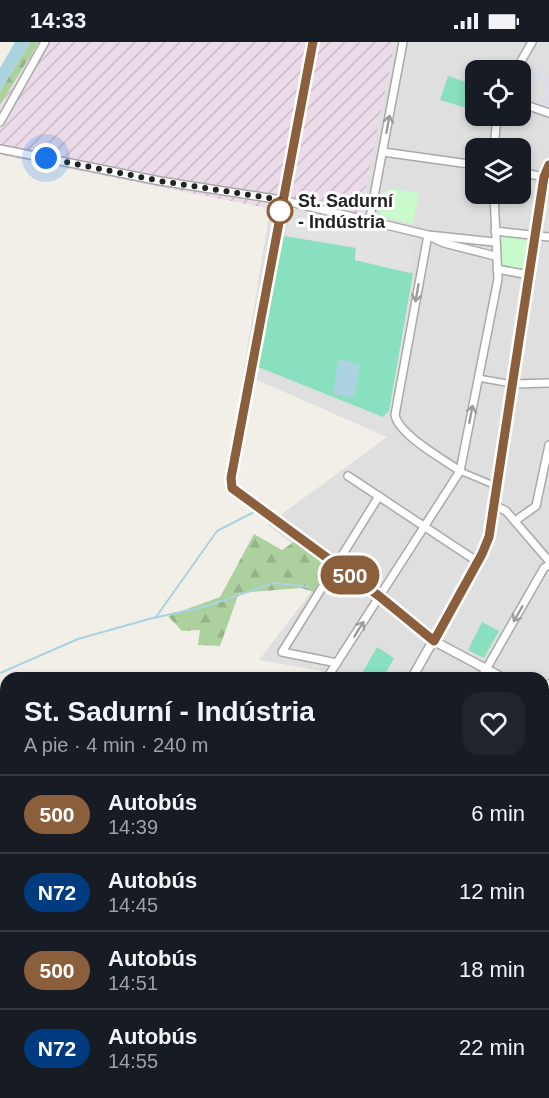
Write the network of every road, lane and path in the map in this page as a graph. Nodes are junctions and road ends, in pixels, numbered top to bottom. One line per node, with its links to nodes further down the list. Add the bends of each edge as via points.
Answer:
1 (45, 42): 8 (street)
2 (313, 42): 15 (street)
3 (403, 42): 10 (street, one-way to 3)
4 (531, 42): 5 (street)
5 (521, 60)
6 (531, 107): 7 (street)
7 (549, 114)
8 (0, 122)
9 (0, 149): 15 (street, via 160,181)
10 (383, 152): 11 (street); 17 (street)
11 (465, 163)
12 (549, 165): 14 (street)
13 (531, 174): 14 (street)
14 (547, 178): 20 (street)
15 (282, 200): 17 (street); 39 (street, via 232,488)
16 (494, 204): 18 (street)
17 (369, 223): 19 (street)
18 (495, 231): 20 (street); 22 (street)
19 (428, 235): 22 (street); 23 (street); 30 (street, one-way to 30, via 395,415 397,423)
20 (536, 235): 21 (street); 25 (street)
21 (549, 237)
22 (494, 242): 23 (street)
23 (495, 256): 24 (street)
24 (497, 269): 25 (street); 26 (street)
25 (529, 278): 28 (street)
26 (478, 378): 28 (street); 30 (street, one-way to 26)
27 (549, 383): 28 (street)
28 (512, 384): 32 (street)
29 (549, 445): 35 (street, via 536,506)
30 (460, 471): 32 (street); 36 (street)
31 (348, 476): 33 (street)
32 (496, 486): 34 (street)
33 (379, 496): 36 (street); 39 (street)
34 (494, 505): 35 (street); 37 (street, via 489,537)
35 (515, 521): 38 (street)
36 (424, 527): 37 (street); 40 (street)
37 (478, 562): 41 (street)
38 (549, 563): 43 (street, one-way to 43)
39 (337, 565): 40 (street); 42 (street, via 282,652)
40 (379, 596): 41 (street); 42 (street, one-way to 40)
41 (434, 641): 43 (street); 45 (street)
42 (337, 663): 44 (street)
43 (486, 669): 46 (street); 47 (street)
44 (331, 672)
45 (416, 672)
46 (484, 672)
47 (492, 672)

